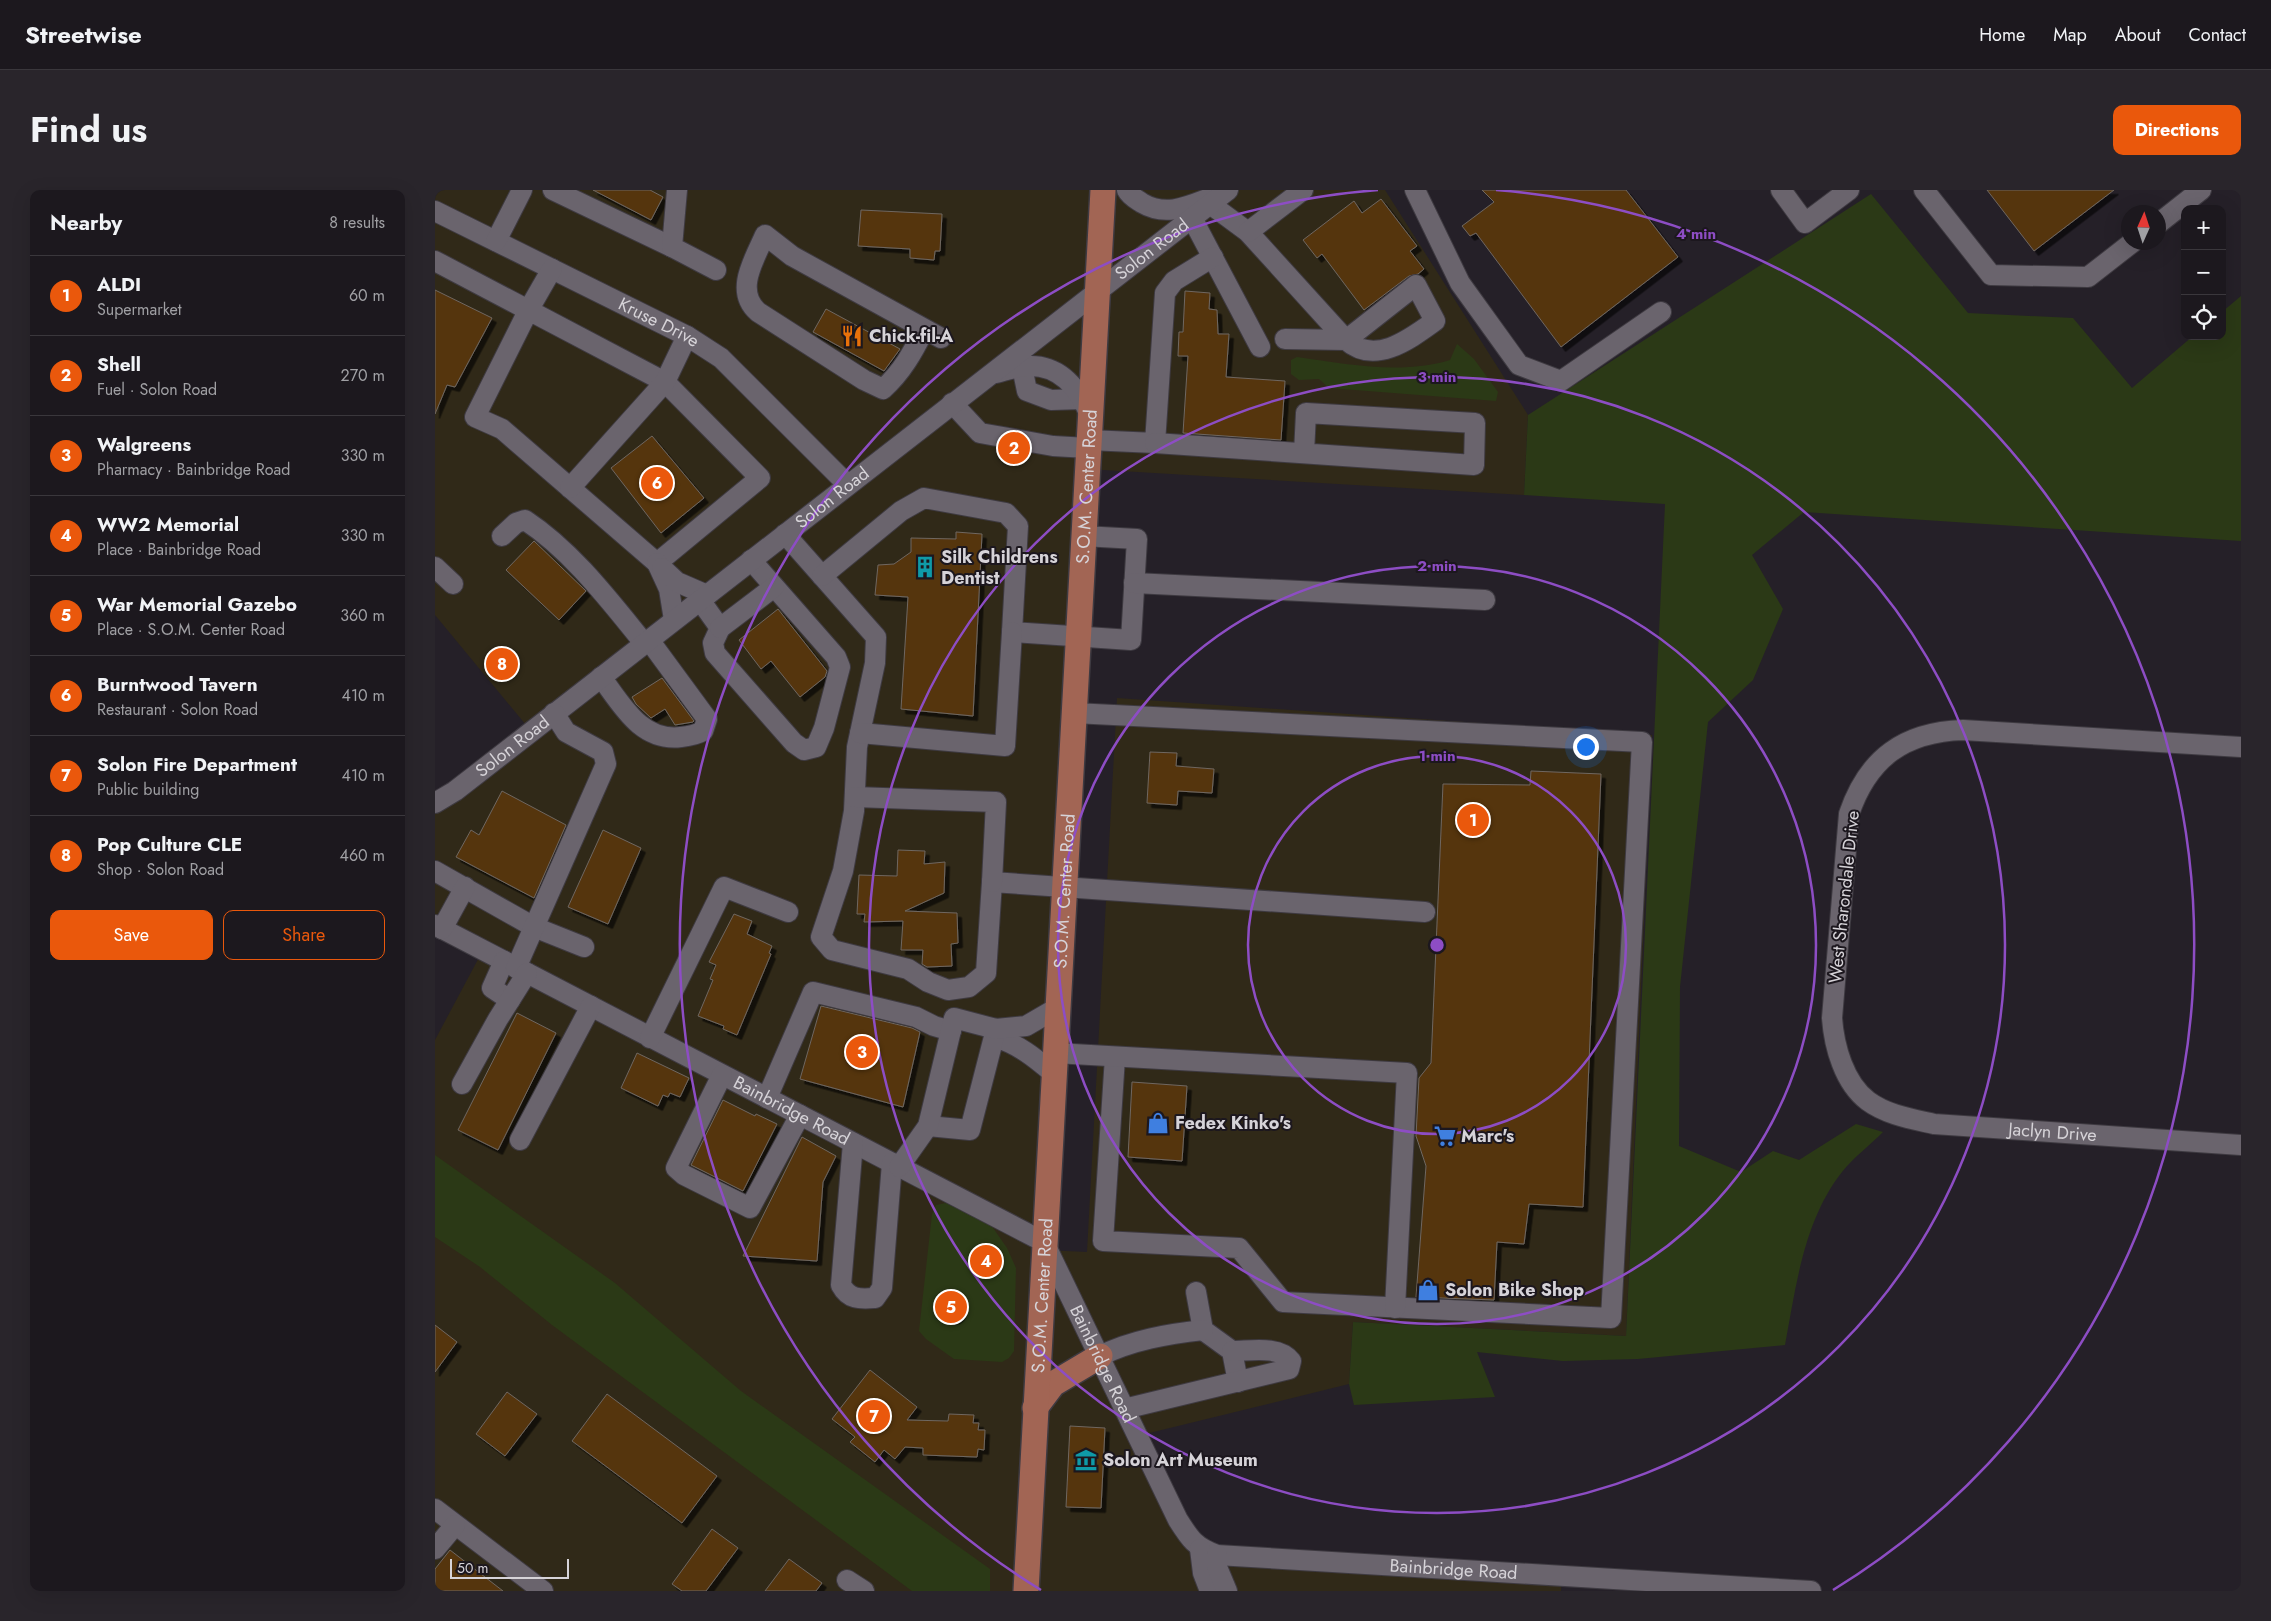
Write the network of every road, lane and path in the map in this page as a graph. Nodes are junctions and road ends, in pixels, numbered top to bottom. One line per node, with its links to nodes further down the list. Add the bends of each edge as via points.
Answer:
1 (522, 190): 18 (street)
2 (553, 190): 19 (street)
3 (677, 190): 19 (street)
4 (1103, 190): 25 (main road, S.O.M. Center Road)
5 (1127, 190): 6 (street, via 1129,195 1154,210 1184,208)
6 (1227, 190): 13 (street, Solon Road)
7 (1303, 190): 17 (street)
8 (1415, 190): 27 (street, via 1460,283 1519,365 1561,381)
9 (1781, 190): 10 (street, via 1805,223)
10 (1849, 190)
11 (1924, 190): 20 (street, via 1991,275 2088,277)
12 (2201, 190): 16 (street)
13 (1210, 204): 15 (street, Solon Road); 17 (street)
14 (435, 211): 18 (street, Kruse Drive)
15 (1192, 218): 21 (street); 25 (street, Solon Road)
16 (2166, 218)
17 (1248, 232): 30 (street, via 1346,340)
18 (496, 241): 23 (street, Kruse Drive)
19 (672, 247): 24 (street)
20 (2123, 250)
21 (1213, 257): 31 (street); 37 (street, via 1175,281 1165,293)
22 (435, 261): 26 (street)
23 (552, 269): 26 (street); 29 (street, Kruse Drive)
24 (716, 270)
25 (1096, 292): 33 (street, Solon Road); 36 (main road, S.O.M. Center Road)
26 (529, 309): 34 (street); 41 (street, via 475,417 502,429)
27 (1661, 312)
28 (932, 334): 28 (street, via 792,256 765,235 745,289 747,302 864,380 883,389)
29 (687, 336): 34 (street); 40 (street, Kruse Drive, via 721,358)
30 (1285, 339)
31 (1260, 347)
32 (1022, 367): 33 (street); 36 (street, via 1047,368 1067,377); 36 (street, via 1027,391)
33 (989, 375): 35 (street, Solon Road)
34 (665, 382): 41 (street); 46 (street, via 760,478)
35 (952, 404): 38 (street, via 980,432 1053,446); 40 (street, Solon Road)
36 (1086, 407): 38 (main road, S.O.M. Center Road)
37 (1155, 443): 38 (street); 39 (street)
38 (1088, 444): 44 (main road, S.O.M. Center Road)
39 (1304, 453): 39 (street, via 1474,465 1475,423 1305,413)
40 (848, 485): 42 (street, Solon Road)
41 (570, 488): 46 (street)
42 (785, 534): 45 (street, Solon Road); 48 (street)
43 (502, 536): 58 (street, via 516,523 525,520 545,533)
44 (1083, 536): 49 (street, via 1137,539); 57 (main road, S.O.M. Center Road)
45 (751, 560): 51 (street); 52 (street, Solon Road)
46 (657, 563): 52 (street, via 677,582); 54 (street, via 669,589)
47 (435, 566): 50 (street)
48 (822, 576): 56 (street, via 901,510 924,498 1006,513 1018,526); 62 (street, via 876,637 875,663)
49 (1134, 583): 53 (street); 57 (street, via 1131,640)
50 (453, 584)
51 (775, 586): 55 (street); 55 (street, via 836,657 840,667 816,747 804,750 794,743 715,653 713,643)
52 (703, 597): 54 (street, Solon Road); 55 (street)
53 (1485, 600)
54 (674, 620): 58 (street, Solon Road)
55 (720, 628)
56 (1012, 632): 57 (street); 62 (street, via 1005,746)
57 (1078, 635): 60 (main road, S.O.M. Center Road)
58 (647, 642): 59 (street, Solon Road); 59 (street, via 707,719 703,731 672,738 650,733 634,722)
59 (601, 677): 61 (street, Solon Road)
60 (1073, 712): 69 (main road, S.O.M. Center Road); 95 (street, via 1642,742 1611,1318)
61 (554, 713): 65 (street, Solon Road); 73 (street, via 566,732 603,752 606,764)
62 (860, 733): 64 (street)
63 (2241, 747): 86 (street, West Sharondale Drive, via 1939,730 1918,736 1881,758 1868,772 1849,814 1832,1018 1834,1041 1841,1059 1856,1088)
64 (855, 797): 67 (street, via 996,802); 67 (street, via 843,871 821,937 832,950 908,969 948,990 969,987 986,973)
65 (435, 803)
66 (435, 872): 68 (street)
67 (991, 882): 69 (street)
68 (465, 887): 72 (street); 73 (street)
69 (1064, 888): 71 (street); 77 (main road, S.O.M. Center Road)
70 (788, 912): 80 (street, via 724,887)
71 (1425, 912)
72 (438, 927): 75 (street, Bainbridge Road)
73 (534, 927): 74 (street); 75 (street)
74 (583, 947)
75 (516, 967): 76 (street, Bainbridge Road); 84 (street, via 492,988 510,1000)
76 (591, 1006): 80 (street, Bainbridge Road); 89 (street)
77 (1057, 1008): 79 (street, via 1029,1026); 82 (main road, S.O.M. Center Road)
78 (951, 1031): 79 (street, via 954,1018); 85 (street, via 916,1017 813,992); 88 (street)
79 (995, 1033): 82 (street); 88 (street, via 970,1130)
80 (650, 1038): 83 (street, Bainbridge Road)
81 (1115, 1057): 82 (street); 95 (street, via 1103,1241 1239,1248 1283,1302); 95 (street, via 1407,1073)
82 (1054, 1063): 93 (main road, S.O.M. Center Road)
83 (722, 1075): 85 (street, Bainbridge Road); 87 (street, via 676,1168 684,1175 750,1208)
84 (462, 1084)
85 (767, 1098): 87 (street, Bainbridge Road)
86 (1868, 1101): 91 (street, Jaclyn Drive, via 1889,1112 1934,1124)
87 (800, 1115): 90 (street, Bainbridge Road)
88 (928, 1126): 92 (street)
89 (520, 1140)
90 (853, 1143): 92 (street, Bainbridge Road); 92 (street, via 841,1285 846,1294 858,1299 875,1298 882,1288)
91 (2241, 1145)
92 (896, 1165): 93 (street, Bainbridge Road)
93 (1044, 1242): 98 (street, Bainbridge Road); 100 (main road, S.O.M. Center Road)
94 (1196, 1292): 96 (street)
95 (1395, 1308)
96 (1203, 1330): 97 (street); 98 (street, via 1172,1334 1117,1348)
97 (1232, 1351): 99 (street); 99 (street, via 1277,1351 1291,1362 1289,1369)
98 (1100, 1356): 100 (main road, via 1053,1384); 101 (street, Bainbridge Road)
99 (1238, 1382): 101 (street)
100 (1035, 1408): 109 (main road, S.O.M. Center Road)
101 (1124, 1409): 105 (street, Bainbridge Road, via 1177,1520 1189,1538)
102 (435, 1509): 103 (street)
103 (455, 1525): 104 (street); 107 (street)
104 (435, 1549)
105 (1208, 1552): 110 (street, via 1203,1573); 111 (street); 112 (street, Bainbridge Road)
106 (847, 1580): 108 (street)
107 (543, 1591)
108 (865, 1591)
109 (1026, 1591)
110 (1210, 1591)
111 (1227, 1591)
112 (1811, 1591)

